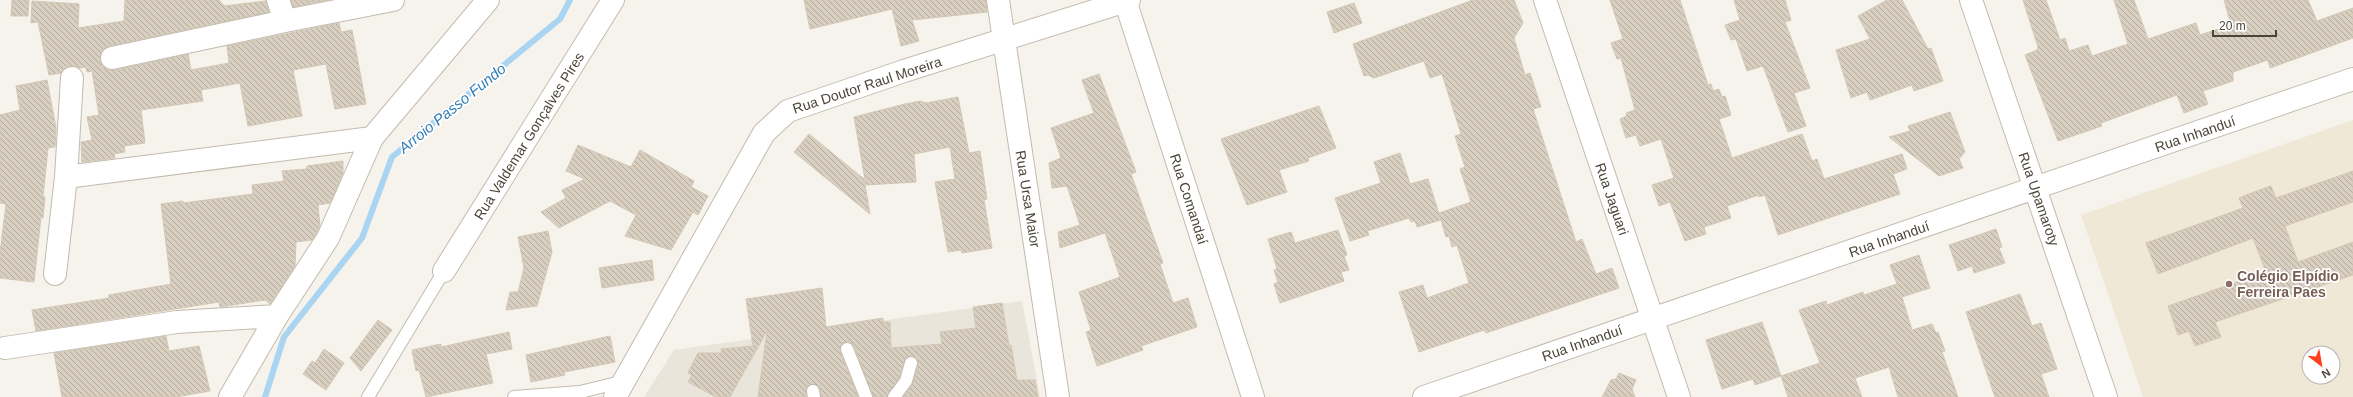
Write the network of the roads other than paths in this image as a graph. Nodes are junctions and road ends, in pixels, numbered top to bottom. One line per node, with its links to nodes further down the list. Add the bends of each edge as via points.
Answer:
1 (278, 0): 9 (street)
2 (393, 0): 9 (street)
3 (488, 0): 14 (street)
4 (613, 0): 17 (street, Rua Valdemar Gonçalves Pires)
5 (998, 0): 10 (street, Rua Ursa Maior)
6 (1126, 0): 10 (street, Rua Doutor Raul Moreira); 31 (street, Rua Comandaí)
7 (1545, 0): 20 (street, Rua Jaguari)
8 (1971, 0): 16 (street, Rua Upamaroty)
9 (285, 21): 11 (street)
10 (1004, 41): 24 (street, Rua Doutor Raul Moreira, via 904,71 788,111 764,133); 30 (street, Rua Ursa Maior)
11 (112, 58)
12 (72, 78): 15 (street)
13 (2353, 79): 16 (street, Rua Inhanduí)
14 (372, 138): 15 (street); 19 (street, via 328,238)
15 (66, 177): 18 (street)
16 (2036, 189): 20 (street, Rua Inhanduí); 34 (street, Rua Upamaroty)
17 (444, 272): 26 (lane)
18 (55, 274)
19 (277, 316): 21 (street, via 177,322); 25 (street)
20 (1652, 319): 32 (street, Rua Inhanduí); 33 (street, Rua Jaguari)
21 (5, 348)
22 (847, 349): 28 (lane)
23 (911, 363): 29 (lane, via 906,381)
24 (621, 389): 27 (lane)
25 (230, 397)
26 (368, 397)
27 (514, 397)
28 (866, 397)
29 (894, 397)
30 (1058, 397)
31 (1253, 397)
32 (1424, 397)
33 (1678, 397)
34 (2106, 397)

